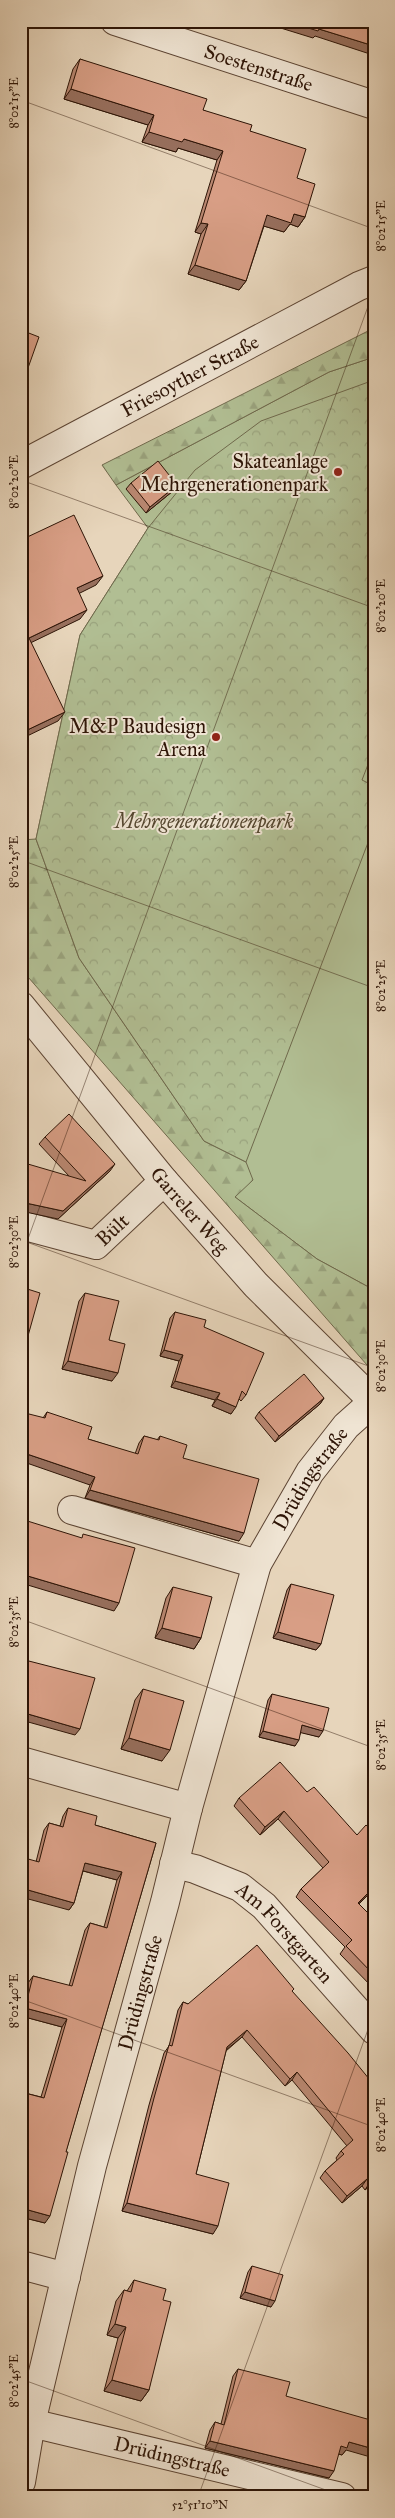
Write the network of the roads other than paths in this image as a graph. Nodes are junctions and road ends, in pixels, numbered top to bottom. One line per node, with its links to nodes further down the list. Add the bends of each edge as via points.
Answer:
1 (115, 21): 2 (street, Soestenstraße)
2 (374, 105)
3 (369, 280): 4 (street, Friesoyther Straße)
4 (21, 465)
5 (21, 1006): 6 (street, Garreler Weg)
6 (164, 1181): 7 (street, Bült, via 96,1245); 8 (street, Garreler Weg, via 256,1285)
7 (21, 1225)
8 (374, 1402): 10 (street, Drüdingstraße, via 346,1426 310,1472)
9 (72, 1510): 10 (street)
10 (257, 1564): 12 (street, Drüdingstraße)
11 (21, 1761): 12 (street)
12 (188, 1808): 13 (street, Drüdingstraße)
13 (174, 1864): 14 (street, Am Forstgarten, via 240,1887 264,1906); 16 (street, Drüdingstraße, via 92,2166)
14 (374, 2030)
15 (21, 2265): 16 (street)
16 (66, 2277): 17 (street, Drüdingstraße)
17 (32, 2423): 18 (street, Drüdingstraße); 19 (street, Drüdingstraße)
18 (21, 2482)
19 (342, 2497)

